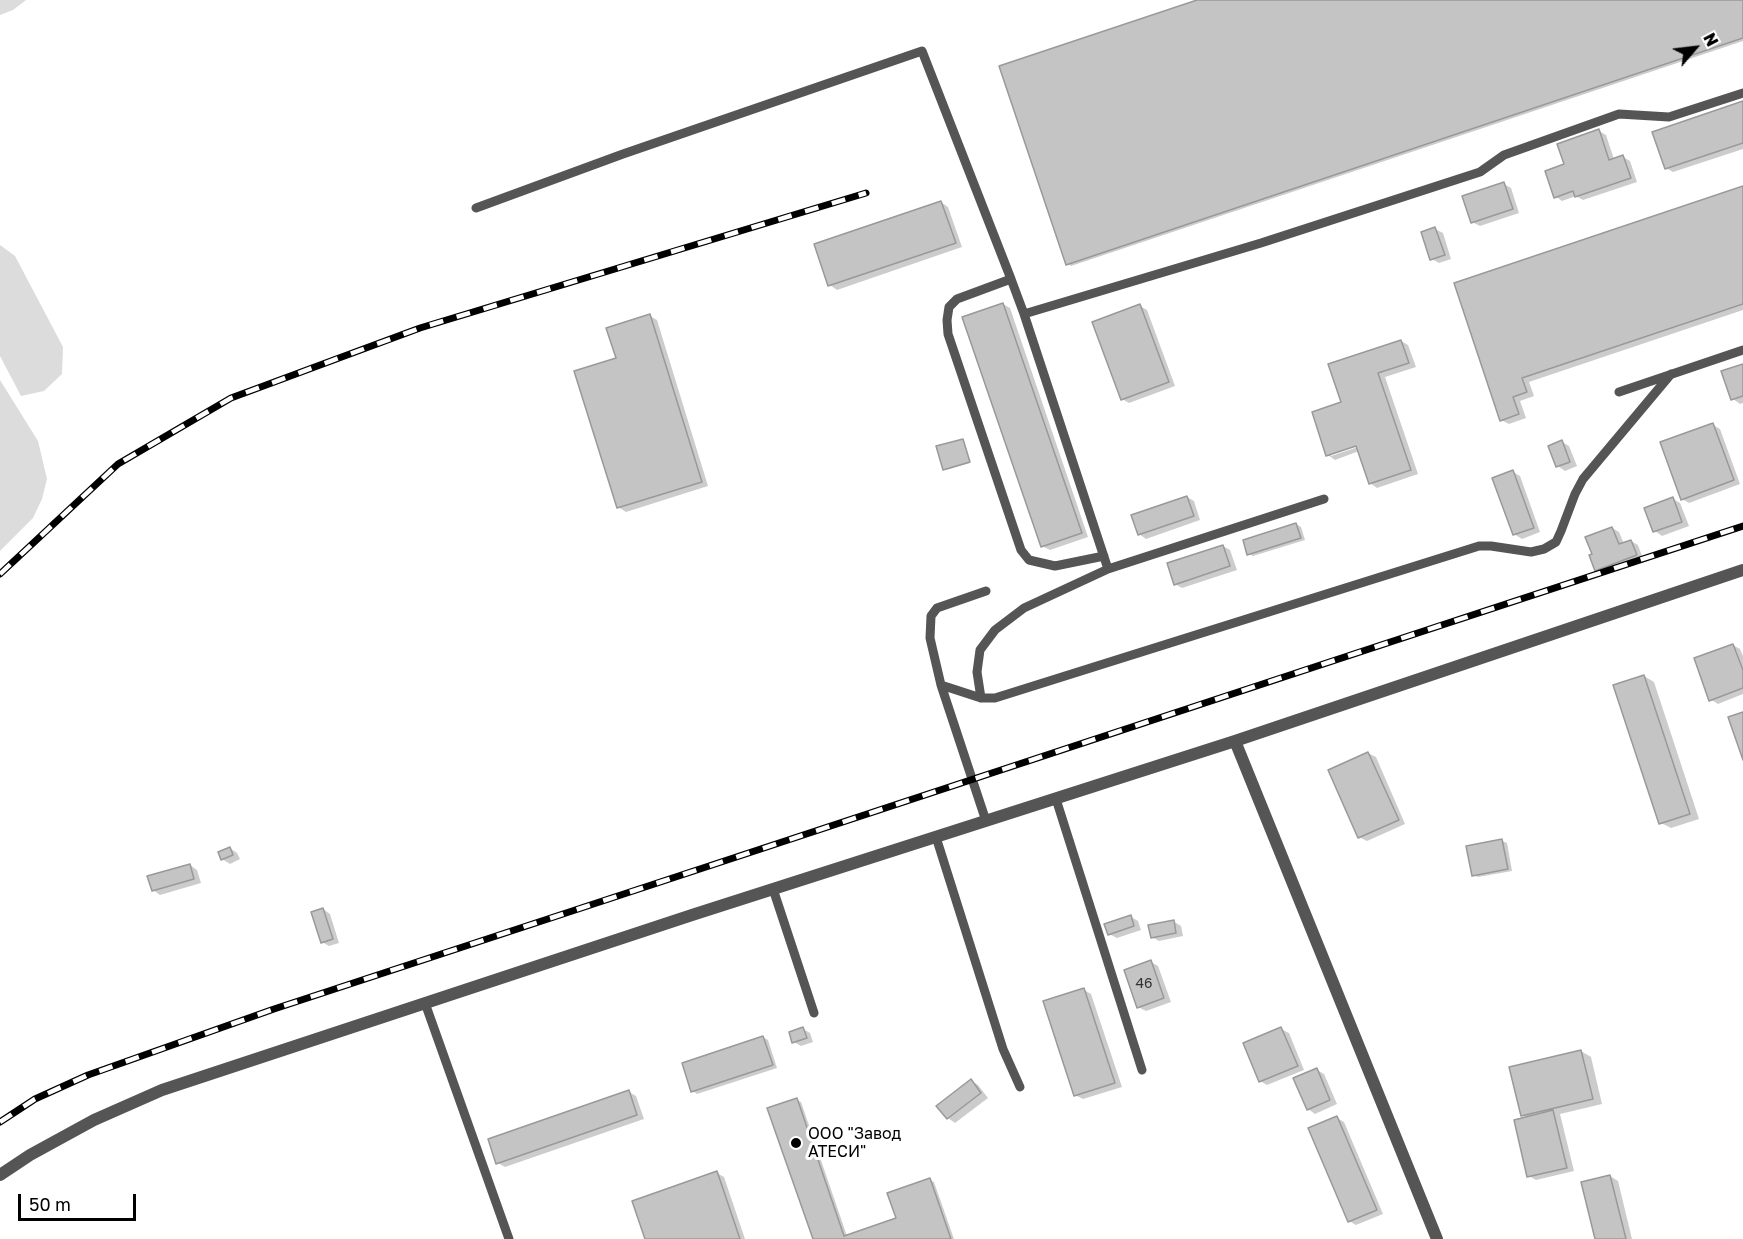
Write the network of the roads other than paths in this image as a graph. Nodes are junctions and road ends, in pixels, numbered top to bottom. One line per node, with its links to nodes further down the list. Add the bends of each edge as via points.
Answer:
1 (1743, 93): 4 (lane, via 1669,117 1619,114 1504,155 1480,172)
2 (476, 208): 3 (lane, via 922,51)
3 (1011, 279): 4 (lane); 9 (lane, via 957,299 949,307 947,320 948,334 1010,520 1029,560 1055,566)
4 (1024, 314): 9 (lane)
5 (1743, 350): 6 (lane)
6 (1671, 374): 7 (lane); 14 (lane, via 1583,479 1556,542 1544,549 1531,552 1479,546 995,698)
7 (1619, 392)
8 (1324, 499): 10 (lane)
9 (1104, 556): 10 (lane)
10 (1108, 569): 14 (lane, via 1024,608 994,630 980,650 977,672)
11 (1743, 570): 15 (street)
12 (986, 591): 13 (lane, via 937,608 931,616 930,638)
13 (941, 685): 14 (lane); 17 (lane)
14 (981, 698)
15 (1235, 741): 16 (street); 26 (street)
16 (1056, 799): 17 (street); 22 (lane)
17 (986, 821): 18 (street)
18 (936, 837): 19 (street); 23 (lane, via 1003,1049)
19 (773, 889): 20 (street); 21 (lane)
20 (425, 1003): 24 (street, via 162,1090 94,1120); 25 (lane)
21 (814, 1013)
22 (1142, 1070)
23 (1020, 1087)
24 (0, 1175)
25 (509, 1239)
26 (1437, 1239)

